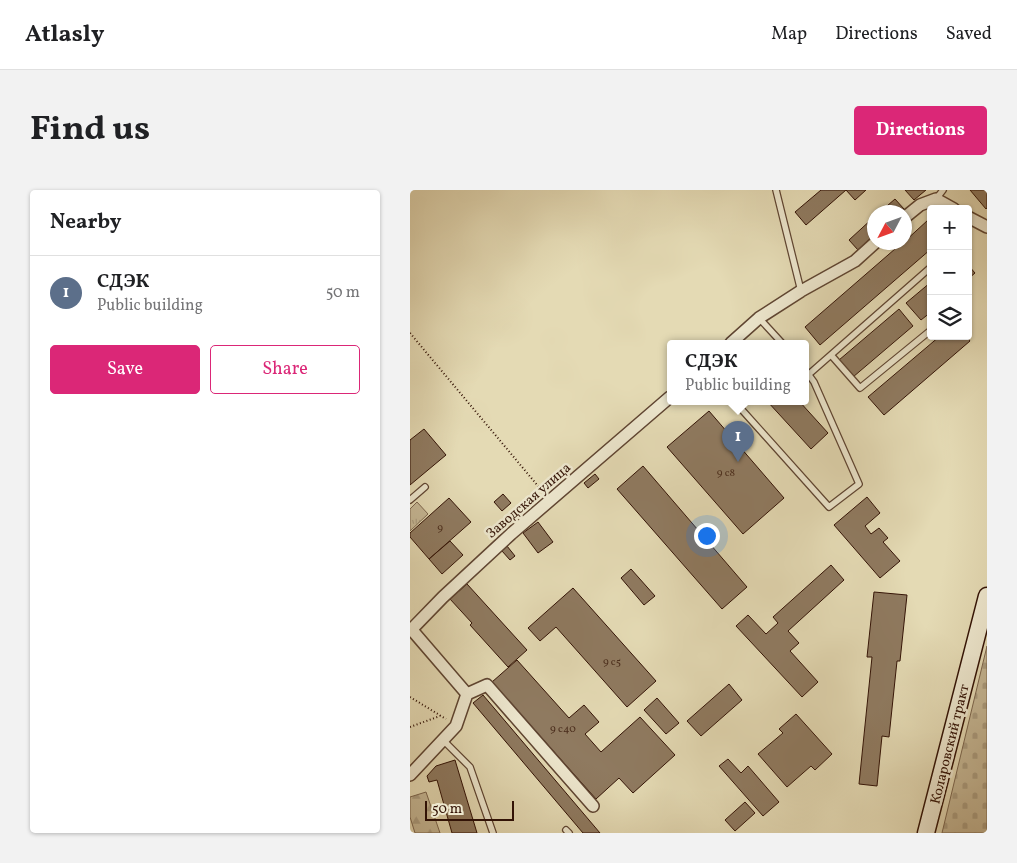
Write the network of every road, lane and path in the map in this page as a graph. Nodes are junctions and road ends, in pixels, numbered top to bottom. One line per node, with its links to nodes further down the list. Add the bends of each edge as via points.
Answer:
1 (776, 190): 9 (lane)
2 (939, 195): 3 (street); 4 (street)
3 (950, 205)
4 (912, 212)
5 (972, 219): 6 (street)
6 (987, 227)
7 (867, 250): 9 (street, via 855,261)
8 (927, 271): 15 (lane)
9 (801, 291): 10 (street)
10 (759, 318): 13 (street); 14 (lane)
11 (410, 333): 22 (path)
12 (927, 333): 15 (lane, via 860,388)
13 (734, 340)
14 (779, 340)
15 (831, 355): 16 (lane)
16 (809, 372)
17 (809, 376): 19 (lane, via 859,484 829,507)
18 (667, 400): 22 (street, Заводская улица)
19 (738, 405)
20 (426, 487): 21 (lane)
21 (410, 500)
22 (550, 500): 24 (street, Заводская улица, via 474,567)
23 (987, 596): 34 (main road, Коларовский тракт)
24 (411, 631): 25 (street)
25 (467, 694): 28 (street); 32 (street, via 487,685)
26 (410, 697): 27 (path)
27 (440, 716): 28 (path); 29 (path)
28 (456, 726): 30 (street)
29 (410, 727)
30 (443, 740): 31 (street); 33 (lane, via 470,767)
31 (410, 775)
32 (593, 806)
33 (492, 833)
34 (926, 833)

